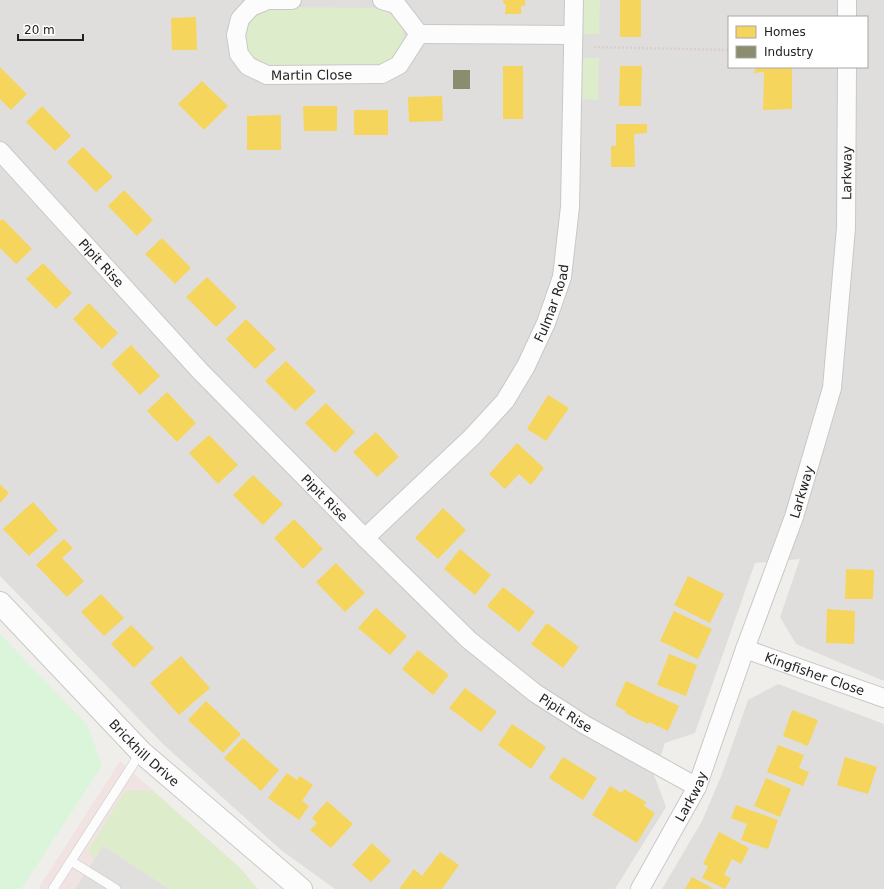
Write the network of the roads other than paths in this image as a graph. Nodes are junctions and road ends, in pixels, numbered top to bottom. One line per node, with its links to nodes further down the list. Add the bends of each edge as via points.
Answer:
1 (292, 0): 6 (street, Martin Close, via 268,0 252,7 240,19 236,35 239,54 248,66 267,75 382,74 399,65)
2 (382, 0): 6 (street, via 396,4)
3 (574, 0): 7 (street, Fulmar Road)
4 (847, 0): 5 (street)
5 (847, 16)
6 (419, 34): 7 (street)
7 (573, 41): 10 (street, Fulmar Road, via 570,207 562,277 546,323 526,366 505,401 472,438)
8 (847, 68): 12 (street, Larkway, via 846,228 832,388 794,517)
9 (0, 151): 10 (street, Pipit Rise, via 200,371)
10 (365, 538): 15 (street, Pipit Rise, via 469,640 535,693 585,725)
11 (0, 603): 14 (street, Brickhill Drive)
12 (745, 649): 13 (street, Kingfisher Close); 15 (street, Larkway)
13 (884, 698)
14 (140, 752): 16 (lane); 19 (street, Brickhill Drive)
15 (697, 787): 20 (street, Larkway)
16 (71, 861): 17 (lane); 18 (lane)
17 (53, 889)
18 (116, 889)
19 (301, 889)
20 (640, 889)

